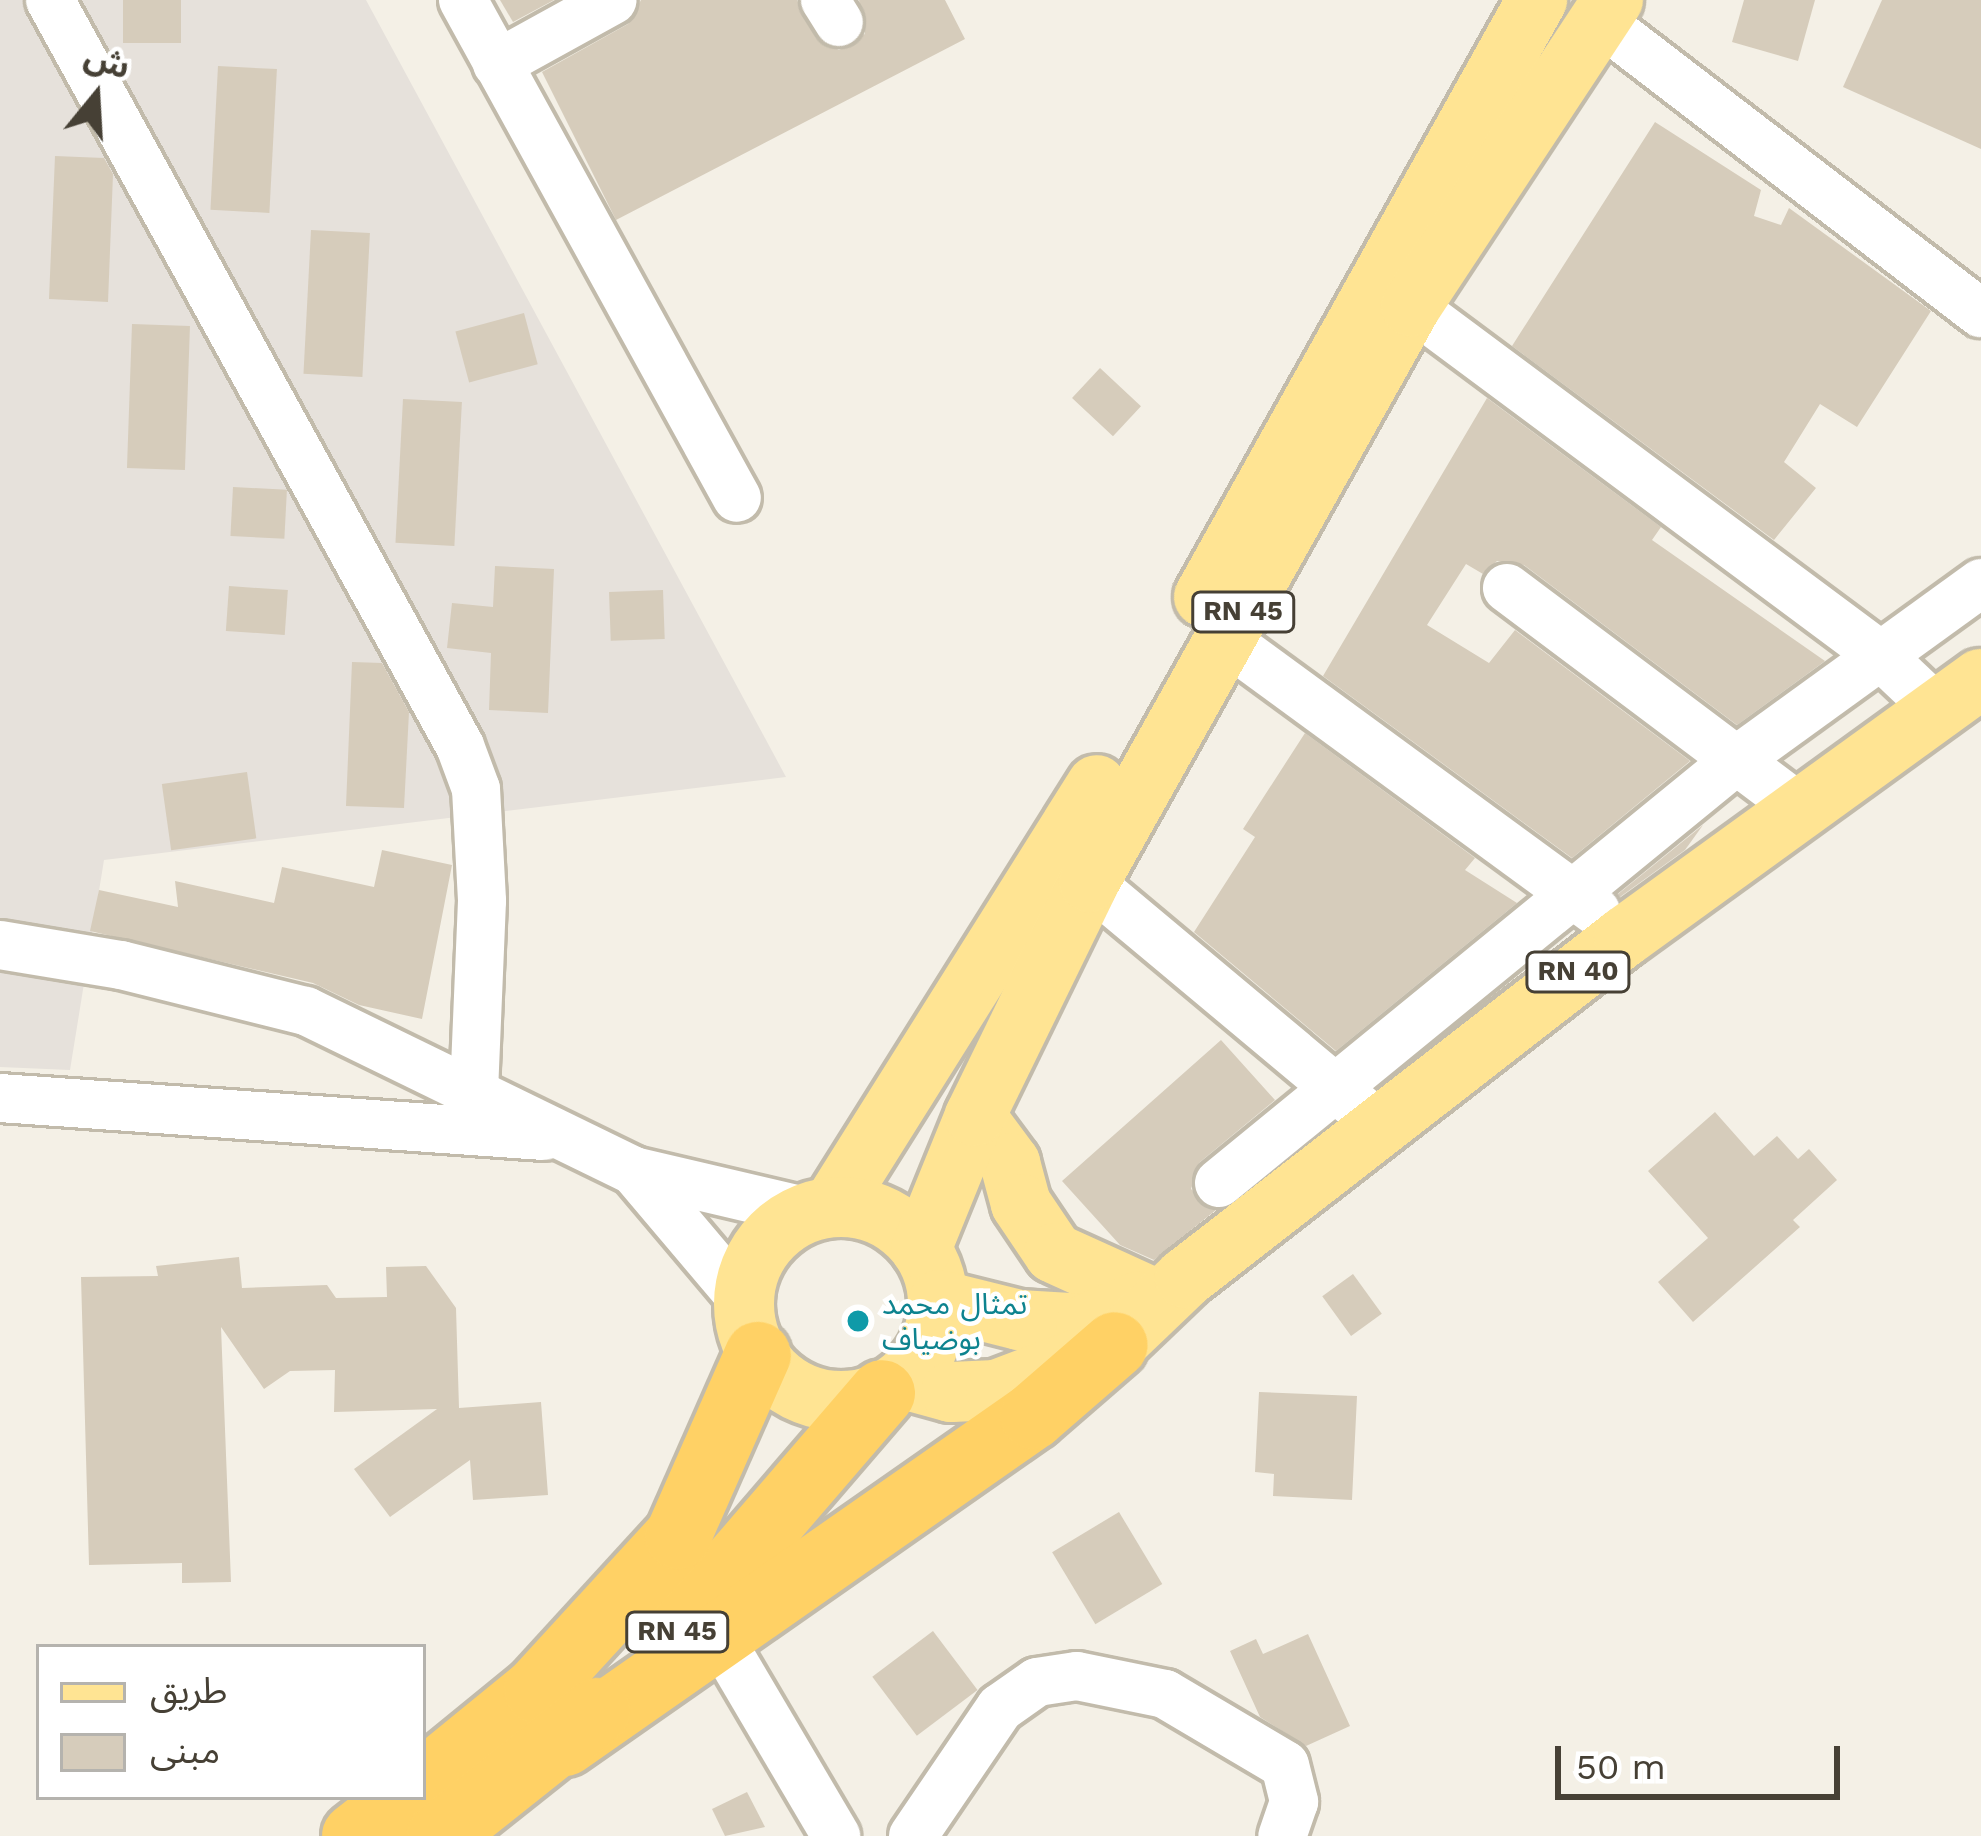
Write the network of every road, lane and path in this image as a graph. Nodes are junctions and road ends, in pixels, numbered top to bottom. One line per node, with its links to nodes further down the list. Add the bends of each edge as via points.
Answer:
1 (50, 0): 21 (street, via 460,746 476,788 482,901)
2 (463, 0): 6 (street)
3 (613, 0): 6 (street)
4 (1537, 0): 28 (main road, RN 45, via 1062,846)
5 (1607, 11): 7 (main road, RN 45); 8 (street)
6 (497, 64): 9 (street)
7 (1411, 306): 12 (main road, RN 45); 13 (street)
8 (1981, 313)
9 (737, 498)
10 (1981, 584): 13 (street)
11 (1508, 588): 15 (street)
12 (1227, 640): 17 (main road, RN 45); 18 (street)
13 (1880, 655): 14 (street); 15 (street)
14 (1960, 695): 16 (main road, RN 40)
15 (1738, 759): 16 (street); 18 (street)
16 (1805, 812): 19 (main road, RN 40)
17 (1089, 882): 23 (street); 24 (main road, RN 45)
18 (1576, 892): 19 (street); 23 (street)
19 (1624, 937): 23 (main road, RN 40)
20 (0, 945): 21 (street, via 306,1010)
21 (474, 1090): 25 (street)
22 (0, 1098): 25 (street)
23 (1358, 1107): 27 (street); 30 (main road, RN 40)
24 (975, 1116): 29 (main road, RN 45); 30 (main road, via 1010,1163 1021,1204 1054,1253)
25 (567, 1138): 26 (street)
26 (634, 1172): 28 (street); 31 (street)
27 (1219, 1183)
28 (821, 1210): 29 (main road, via 882,1216); 31 (main road, via 763,1246)
29 (930, 1275): 30 (main road, RN 40, via 1019,1320 1086,1324); 32 (main road, via 930,1343)
30 (1150, 1306): 32 (main road, via 996,1390); 33 (highway, RN 40, via 1033,1416)
31 (751, 1328): 32 (main road, via 799,1392 826,1400); 35 (highway, RN 45, via 678,1536 537,1690)
32 (893, 1386): 34 (highway, RN 45, via 707,1602)
33 (719, 1637): 34 (highway, RN 40); 39 (street)
34 (565, 1743): 38 (highway, RN 45)
35 (426, 1781)
36 (401, 1800): 37 (highway)
37 (355, 1836)
38 (440, 1836)
39 (836, 1836)
40 (914, 1836): 41 (street, via 1000,1708 1037,1682 1077,1676 1165,1694 1285,1765 1294,1802)
41 (1282, 1836)

